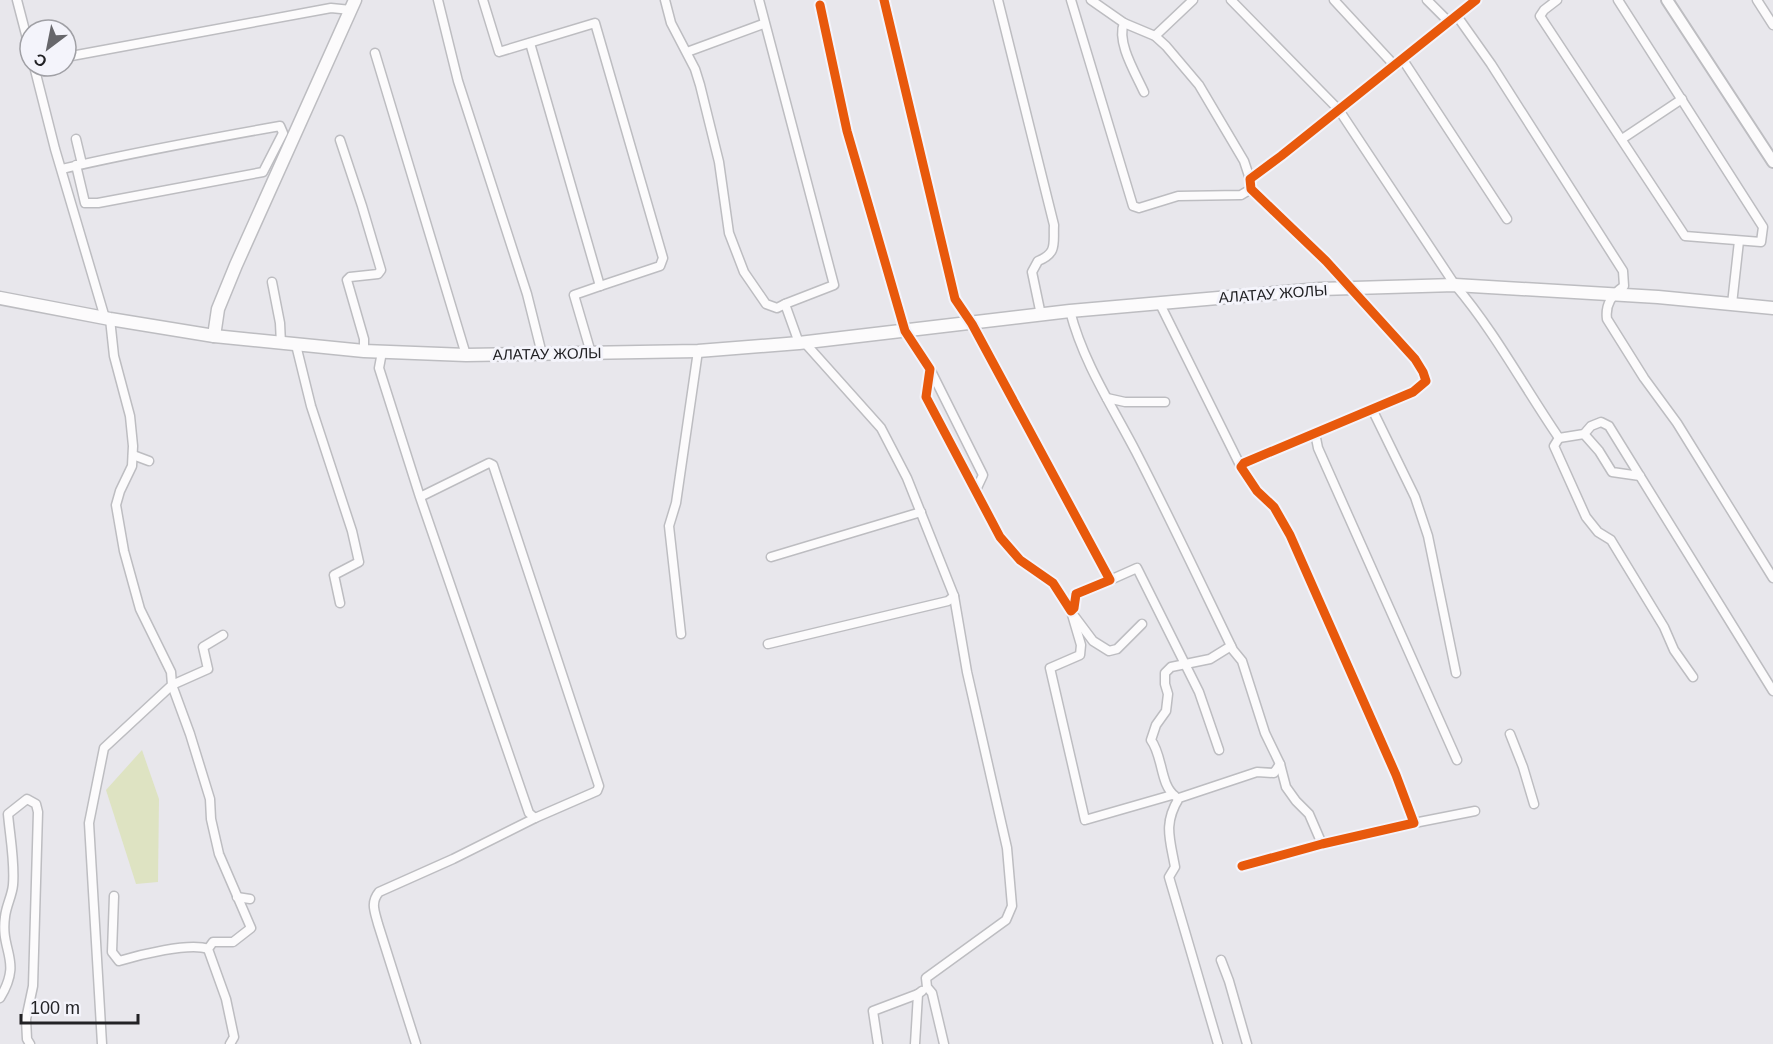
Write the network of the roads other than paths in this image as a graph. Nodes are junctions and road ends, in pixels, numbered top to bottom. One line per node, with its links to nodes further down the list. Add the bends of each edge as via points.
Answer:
1 (17, 0): 22 (street)
2 (438, 0): 70 (street, via 458,81)
3 (483, 0): 28 (street, via 499,52)
4 (665, 0): 29 (street, via 671,23)
5 (759, 0): 25 (street)
6 (884, 0): 60 (street, via 954,299)
7 (998, 0): 58 (street, via 1054,225 1054,249 1038,261 1032,272)
8 (1071, 0): 44 (street, via 1133,206 1139,208 1178,196 1241,195)
9 (1091, 0): 24 (street)
10 (1193, 0): 27 (street)
11 (1231, 0): 36 (street)
12 (1334, 0): 32 (street)
13 (1428, 0): 23 (street)
14 (1476, 0): 21 (street)
15 (1557, 0): 38 (street, via 1540,16)
16 (1617, 0): 35 (street)
17 (1667, 0): 40 (street)
18 (1757, 0): 26 (street)
19 (353, 5): 31 (street); 62 (main road, via 236,264 218,309)
20 (820, 5): 61 (street, via 847,131)
21 (1457, 16): 23 (street); 51 (street, via 1623,271 1624,286)
22 (22, 18)
23 (1449, 22): 32 (street)
24 (1124, 23): 27 (street); 34 (street, via 1120,31 1122,43)
25 (763, 24): 29 (street); 53 (street, via 834,285)
26 (1773, 24)
27 (1155, 36): 43 (street, via 1199,85 1244,161)
28 (530, 43): 49 (street); 49 (street, via 595,23 663,258 660,266)
29 (687, 52): 53 (street, via 700,85 719,162 729,233 744,272 766,304 777,308)
30 (375, 53): 71 (street)
31 (78, 55)
32 (1399, 63): 36 (street); 45 (street)
33 (37, 78): 42 (street)
34 (1144, 92)
35 (1682, 99): 38 (street); 46 (street, via 1763,227 1761,242)
36 (1339, 110): 43 (street); 48 (street)
37 (76, 139): 41 (street)
38 (1622, 139): 46 (street, via 1685,236)
39 (340, 140): 66 (street, via 381,270 347,280)
40 (1773, 162)
41 (79, 165): 41 (street, via 280,126 283,133 263,172 98,203 85,203); 42 (street)
42 (62, 169): 59 (street)
43 (1250, 179): 44 (street)
44 (1251, 189): 50 (street)
45 (1506, 219)
46 (1739, 241): 55 (street)
47 (272, 282): 64 (street)
48 (1455, 285): 50 (main road, АЛАТАУ ЖОЛЫ); 51 (main road, АЛАТАУ ЖОЛЫ); 78 (street, via 1499,342)
49 (600, 286): 69 (street, via 574,295)
50 (1353, 290): 54 (main road, АЛАТАУ ЖОЛЫ); 75 (street, via 1415,359 1426,381 1413,392)
51 (1613, 294): 55 (main road, АЛАТАУ ЖОЛЫ); 87 (street, via 1606,310 1607,319)
52 (0, 298): 59 (main road)
53 (785, 304): 63 (street)
54 (1160, 304): 57 (main road, АЛАТАУ ЖОЛЫ); 81 (street)
55 (1732, 304): 56 (main road, АЛАТАУ ЖОЛЫ)
56 (1773, 308)
57 (1070, 311): 58 (main road, АЛАТАУ ЖОЛЫ); 73 (street, via 1077,338)
58 (1041, 315): 60 (main road, АЛАТАУ ЖОЛЫ)
59 (107, 319): 62 (main road); 79 (street, via 129,416)
60 (972, 324): 61 (main road, АЛАТАУ ЖОЛЫ); 88 (street)
61 (911, 331): 63 (main road, АЛАТАУ ЖОЛЫ); 72 (street)
62 (214, 336): 64 (main road)
63 (806, 343): 67 (main road, АЛАТАУ ЖОЛЫ); 85 (street, via 881,428)
64 (281, 344): 65 (main road, АЛАТАУ ЖОЛЫ)
65 (296, 345): 66 (main road, АЛАТАУ ЖОЛЫ); 90 (street, via 359,562 334,575)
66 (364, 351): 68 (main road, АЛАТАУ ЖОЛЫ)
67 (698, 351): 69 (main road, АЛАТАУ ЖОЛЫ); 94 (street, via 676,503 669,526)
68 (382, 352): 71 (main road, АЛАТАУ ЖОЛЫ); 84 (street, via 379,368)
69 (591, 353): 70 (main road, АЛАТАУ ЖОЛЫ)
70 (542, 354): 71 (main road, АЛАТАУ ЖОЛЫ)
71 (466, 355)
72 (930, 369): 83 (street, via 926,397); 83 (street, via 983,475)
73 (1107, 398): 74 (street); 96 (street)
74 (1165, 402)
75 (1372, 409): 76 (street); 98 (street, via 1414,496 1428,536)
76 (1315, 433): 81 (street); 104 (street, via 1318,448)
77 (1584, 434): 78 (street); 82 (street, via 1612,472); 82 (street, via 1601,422 1609,426)
78 (1560, 438): 99 (street, via 1554,446 1586,517 1611,540)
79 (133, 455): 80 (street); 100 (street, via 116,505 118,517 140,609 171,672)
80 (149, 461)
81 (1241, 467): 111 (street, via 1274,507 1290,535)
82 (1640, 477): 101 (street)
83 (976, 490): 91 (street, via 1000,537 1020,560 1053,583)
84 (420, 498): 110 (street, via 528,813); 110 (street, via 489,463 495,469 599,786 592,794)
85 (921, 512): 86 (street); 89 (street)
86 (771, 557)
87 (1773, 578)
88 (1110, 580): 91 (street, via 1076,594); 97 (street, via 1137,568)
89 (954, 596): 95 (street, via 948,601); 119 (street, via 1007,848 1012,906 1005,920 926,978)
90 (340, 603)
91 (1071, 611): 92 (street, via 1093,641 1109,651 1117,649); 106 (street, via 1080,655 1050,668 1085,820)
92 (1142, 624)
93 (224, 634): 100 (street, via 203,647 208,669)
94 (681, 634)
95 (768, 644)
96 (1231, 646): 97 (street, via 1210,659); 105 (street, via 1242,661)
97 (1186, 664): 103 (street); 106 (street, via 1171,667 1165,673 1166,711 1151,740 1167,789)
98 (1456, 673)
99 (1693, 677)
100 (172, 686): 115 (street, via 210,799 219,854); 123 (street, via 104,748 91,812)
101 (1773, 691)
102 (1510, 734): 107 (street)
103 (1219, 750)
104 (1457, 760)
105 (1280, 764): 106 (street, via 1274,773 1257,772); 112 (street, via 1286,787 1309,814)
106 (1176, 796): 129 (street, via 1168,834 1176,867 1170,877)
107 (1534, 804)
108 (1475, 811): 111 (street)
109 (4, 815): 121 (street, via 14,887 4,917 12,961 10,978); 122 (street, via 27,799 36,804 38,812 33,986 26,1020)
110 (535, 818): 125 (street, via 378,892 375,897 378,924)
111 (1414, 823): 112 (street)
112 (1322, 844): 113 (street)
113 (1242, 866)
114 (114, 896): 117 (street, via 112,952 119,961 183,948)
115 (237, 897): 116 (street); 117 (street, via 251,928 233,942 213,942)
116 (250, 898)
117 (208, 949): 124 (street, via 226,999 234,1037)
118 (1221, 960): 130 (street)
119 (927, 987): 120 (street); 128 (street, via 932,993)
120 (918, 994): 126 (street, via 873,1011); 127 (street)
121 (0, 998)
122 (30, 1044)
123 (102, 1044)
124 (230, 1044)
125 (416, 1044)
126 (878, 1044)
127 (915, 1044)
128 (944, 1044)
129 (1218, 1044)
130 (1247, 1044)

